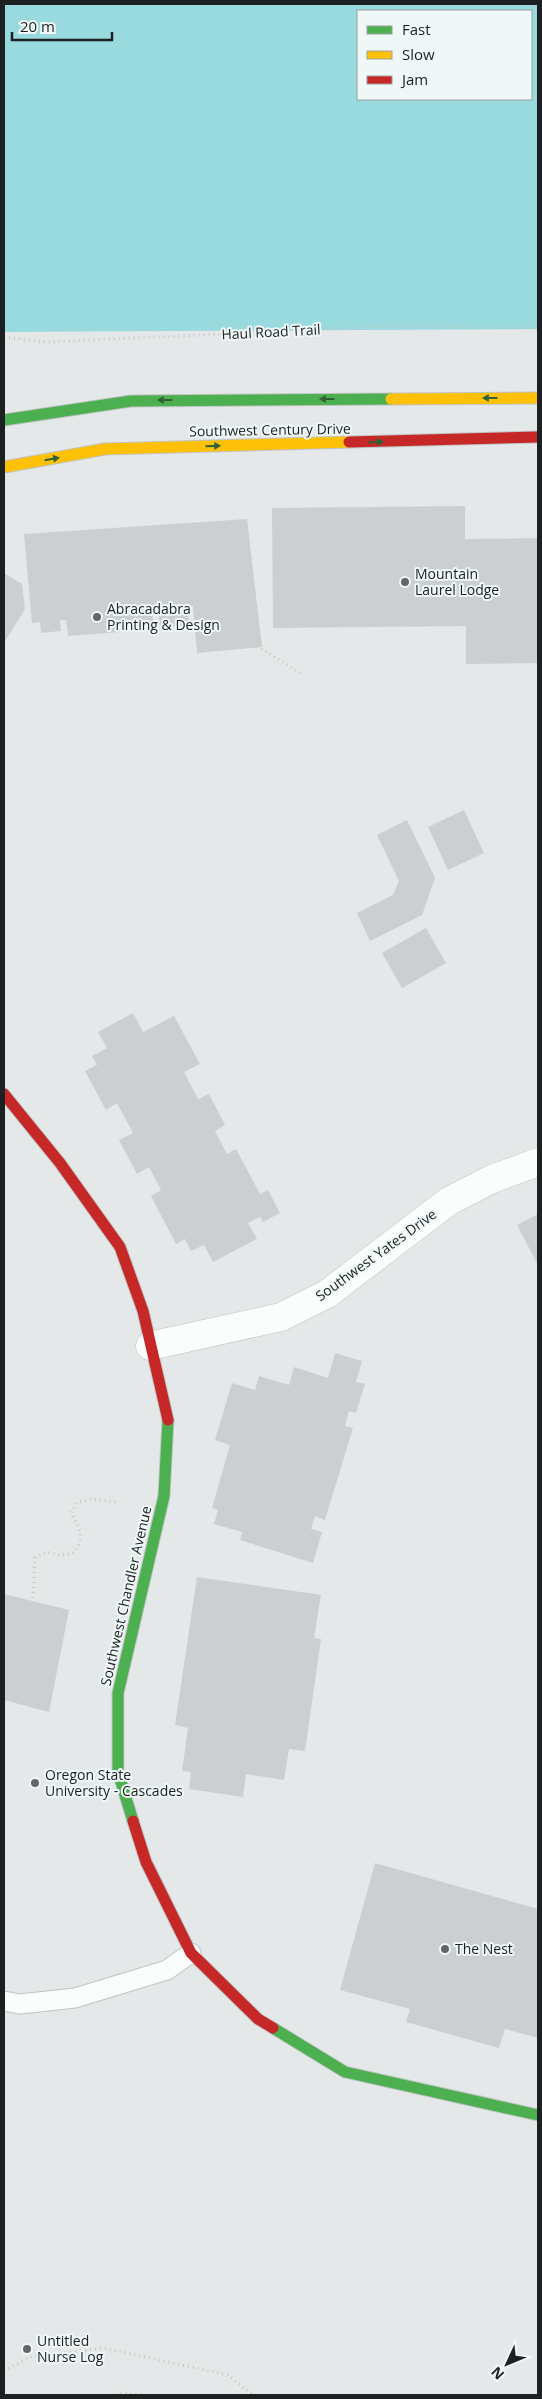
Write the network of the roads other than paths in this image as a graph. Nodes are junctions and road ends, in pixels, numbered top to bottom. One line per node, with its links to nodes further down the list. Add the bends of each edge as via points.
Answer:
1 (538, 398): 2 (street, one-way to 2, via 132,400)
2 (4, 420)
3 (538, 436): 4 (street, Southwest Century Drive, one-way to 3, via 105,449)
4 (4, 467)
5 (4, 1094): 7 (street, Southwest Chandler Avenue, via 60,1163 120,1247 143,1311)
6 (538, 1162): 7 (street, Southwest Yates Drive, via 492,1179 449,1201 328,1294 281,1317)
7 (150, 1346): 8 (street, Southwest Chandler Avenue, via 168,1422 164,1496 118,1693 118,1772 146,1862)
8 (191, 1953): 9 (lane, via 167,1970 75,1998 20,2004); 10 (street, Southwest Chandler Avenue, via 258,2019 345,2072)
9 (4, 2001)
10 (538, 2115)

